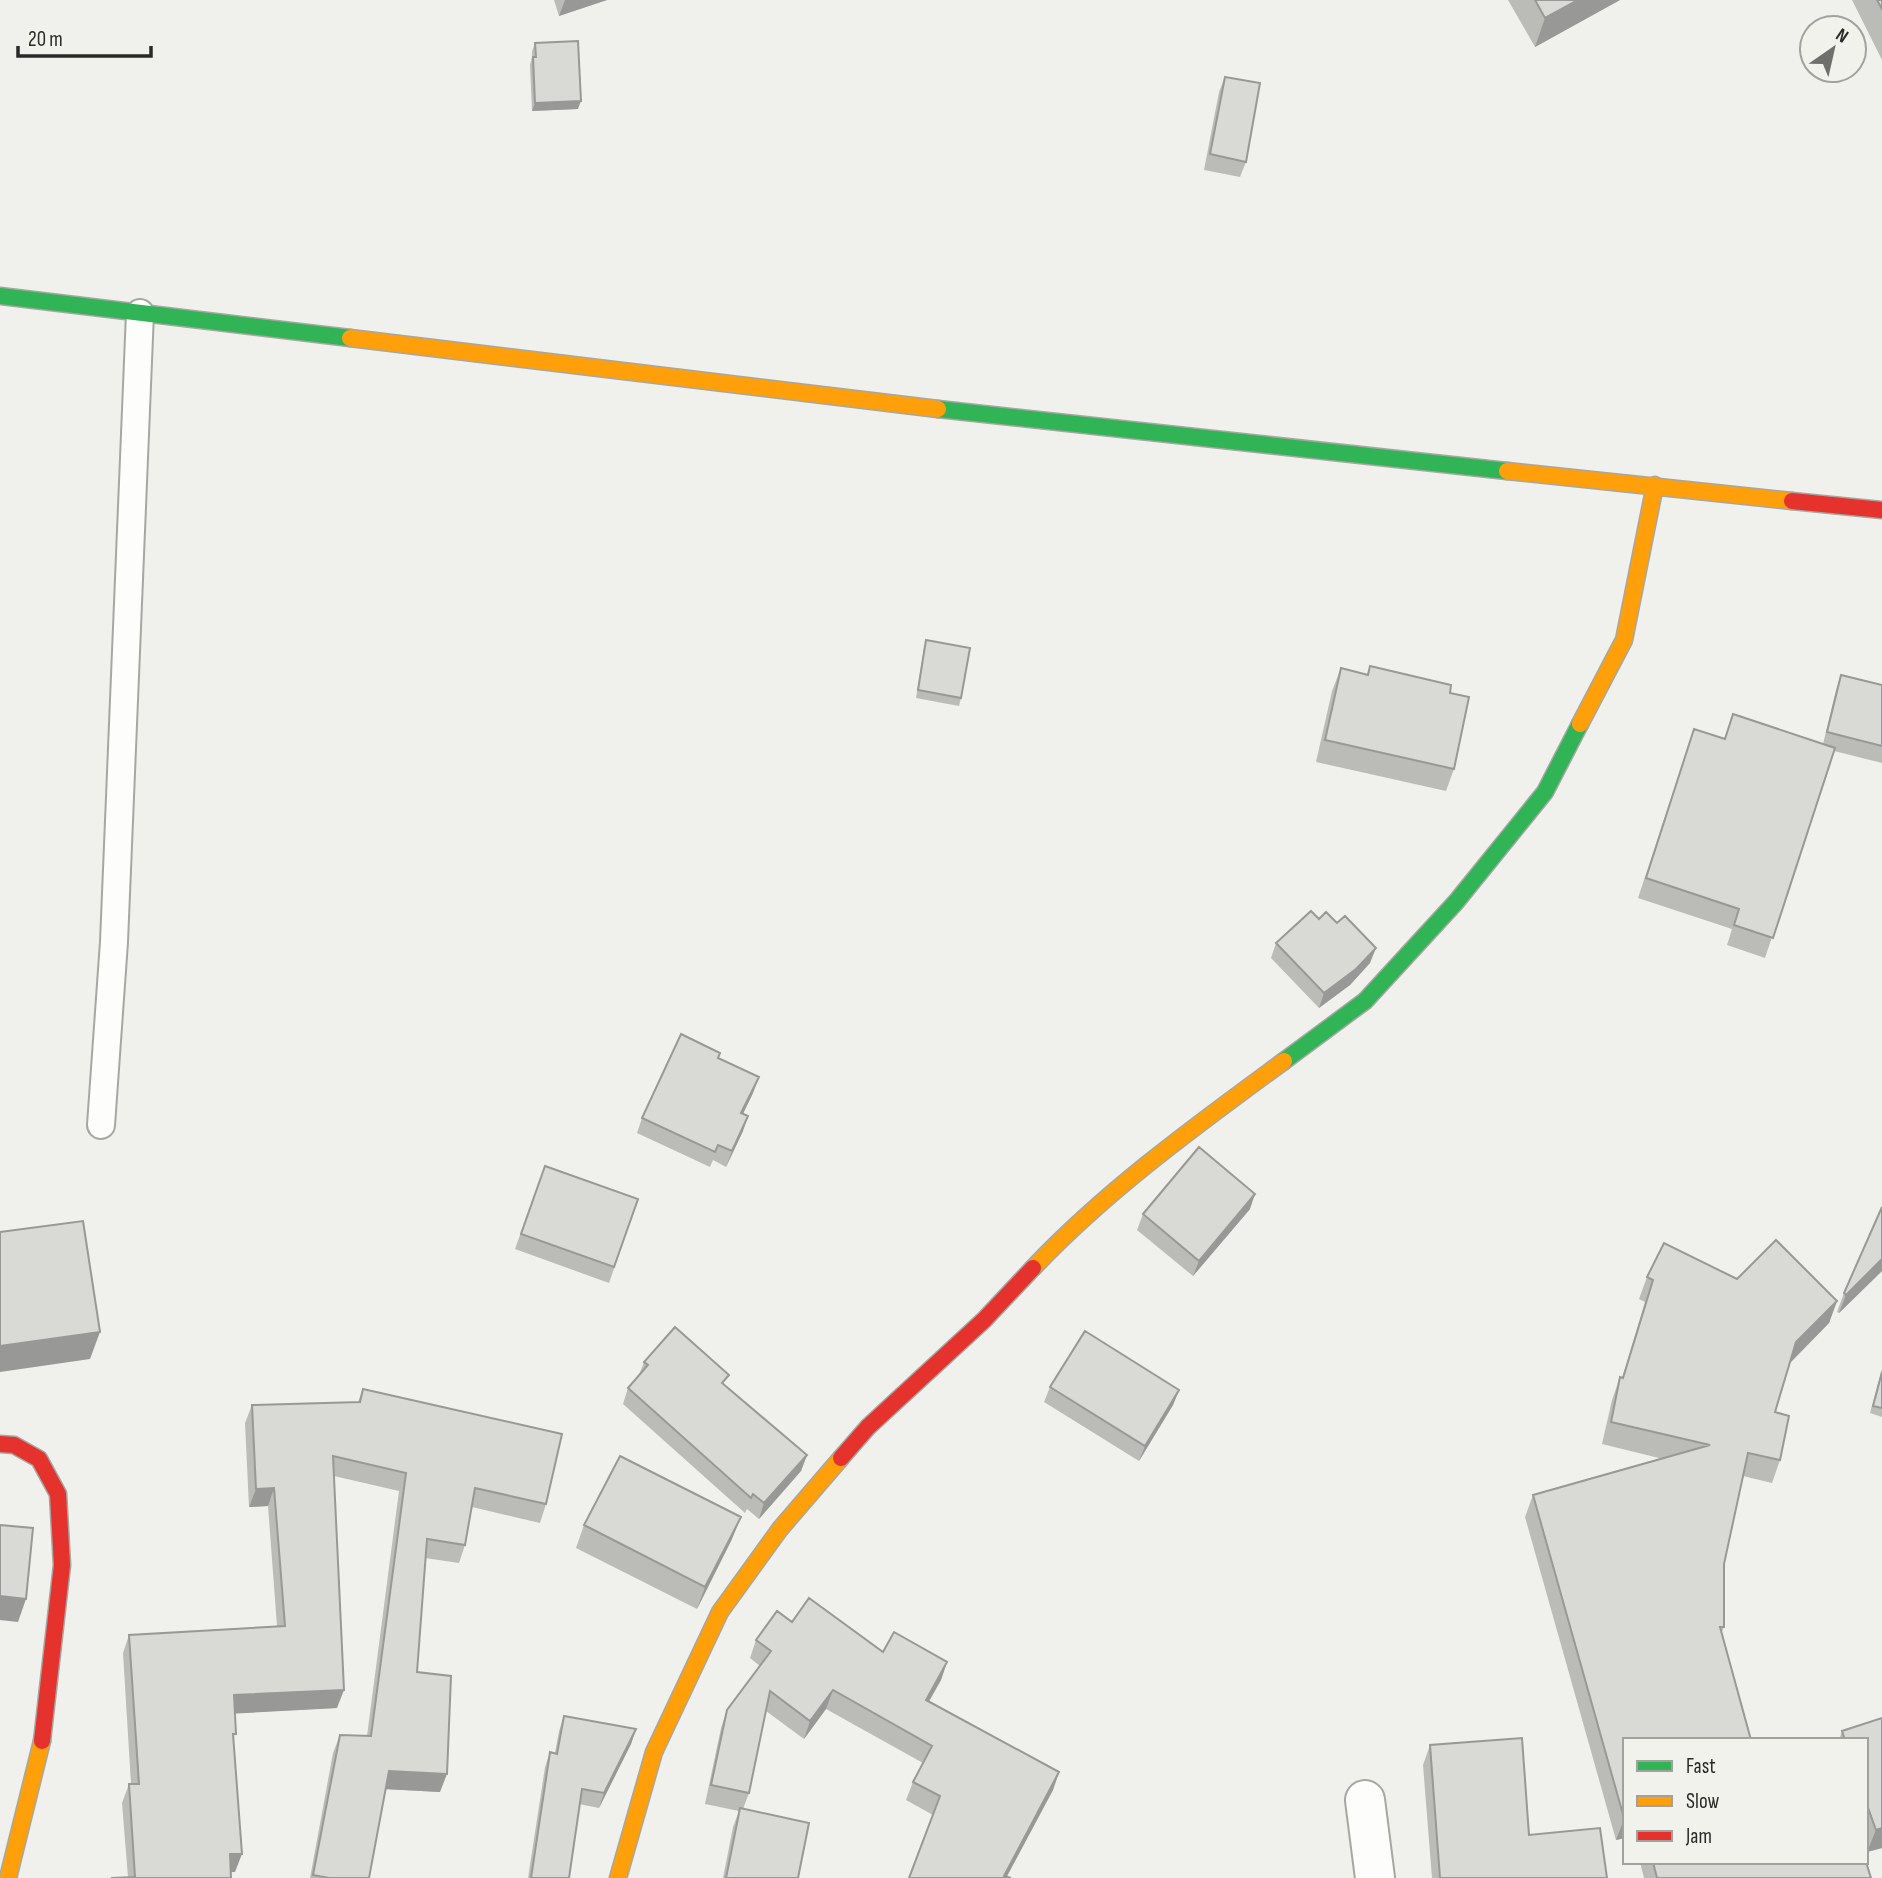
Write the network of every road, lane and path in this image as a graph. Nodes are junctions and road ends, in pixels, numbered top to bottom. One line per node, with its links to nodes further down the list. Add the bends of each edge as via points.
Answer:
1 (0, 296): 2 (street)
2 (139, 313): 3 (street, via 1044,422); 5 (lane, via 114,942)
3 (1655, 485): 4 (street); 9 (street, via 1625,640 1545,792 1456,902 1365,1002 1171,1144 1073,1226 984,1320 868,1427 789,1519 720,1612 654,1752)
4 (1882, 510)
5 (102, 1125)
6 (0, 1444): 8 (street, via 14,1445 39,1459 58,1494 62,1565 45,1730)
7 (1365, 1800): 10 (street)
8 (8, 1878)
9 (618, 1878)
10 (1375, 1878)

